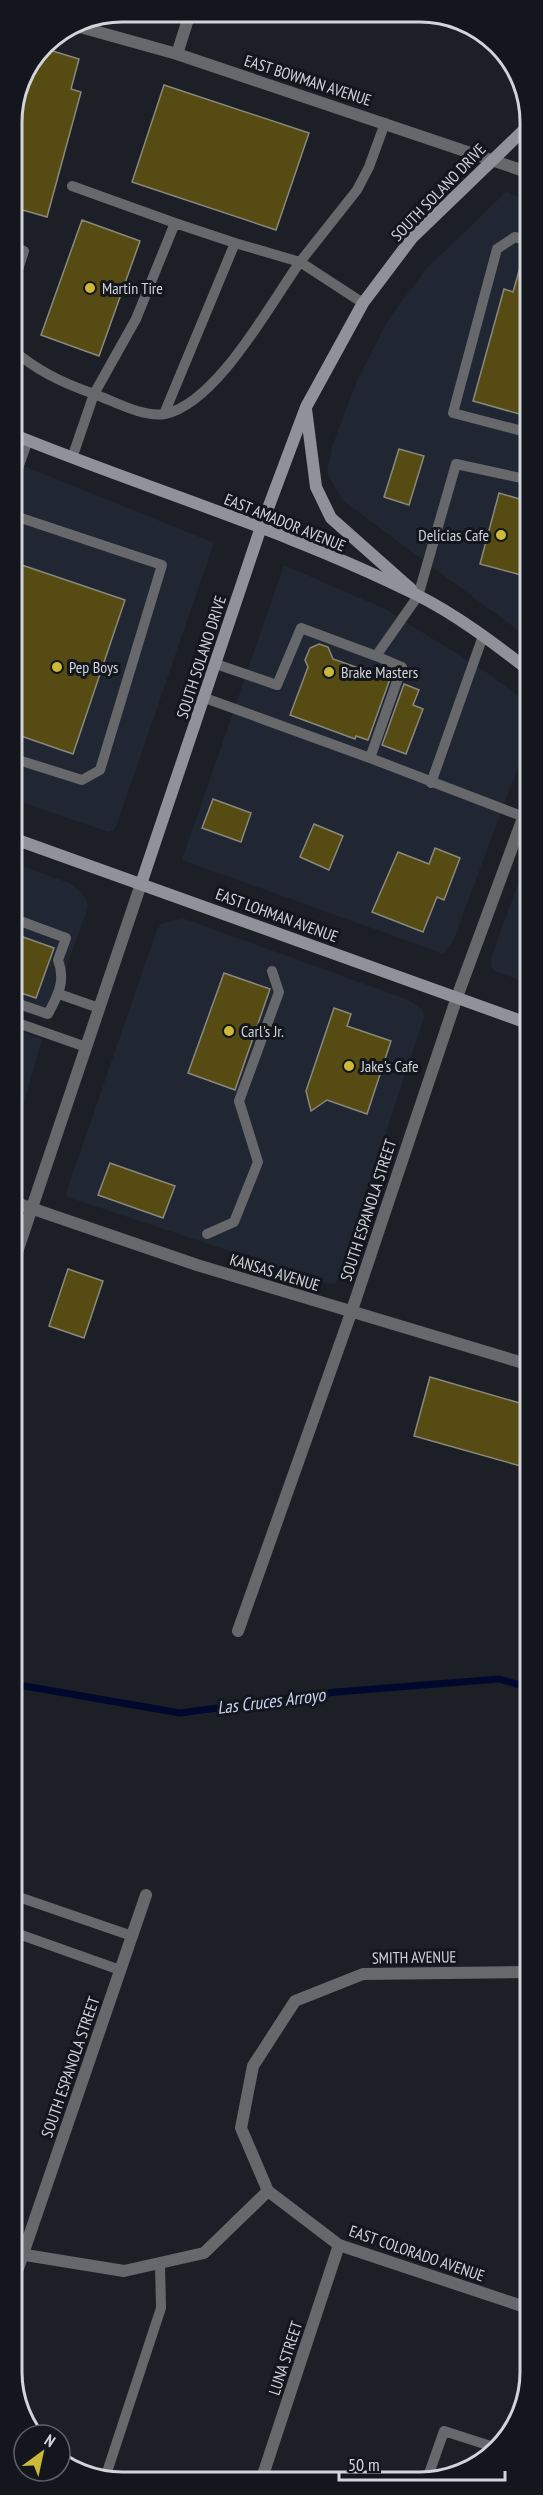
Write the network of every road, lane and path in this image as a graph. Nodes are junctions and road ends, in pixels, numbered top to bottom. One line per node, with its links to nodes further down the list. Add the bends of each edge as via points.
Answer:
1 (187, 22): 3 (street)
2 (88, 29): 3 (street, EAST BOWMAN AVENUE)
3 (177, 54): 4 (street, EAST BOWMAN AVENUE)
4 (385, 123): 6 (street, EAST BOWMAN AVENUE); 12 (lane, via 357,190)
5 (520, 133): 6 (main road, SOUTH SOLANO DRIVE)
6 (493, 158): 7 (street, EAST BOWMAN AVENUE); 13 (main road, SOUTH SOLANO DRIVE, via 412,238)
7 (520, 168)
8 (72, 186): 9 (lane)
9 (175, 223): 11 (lane); 15 (lane, via 136,319)
10 (520, 239): 18 (lane, via 514,237 497,249 453,413)
11 (235, 243): 12 (lane); 17 (lane)
12 (300, 262): 13 (lane); 17 (lane, via 221,376 203,393)
13 (363, 303): 16 (main road, SOUTH SOLANO DRIVE)
14 (23, 357): 15 (lane, via 59,382)
15 (94, 394): 17 (lane, via 147,413); 22 (lane)
16 (306, 407): 25 (main road, SOUTH SOLANO DRIVE); 26 (main road, via 316,487 331,518)
17 (164, 414)
18 (520, 430)
19 (23, 438): 20 (main road, EAST AMADOR AVENUE)
20 (28, 440): 21 (lane); 22 (main road, EAST AMADOR AVENUE)
21 (23, 454)
22 (72, 458): 25 (main road, EAST AMADOR AVENUE)
23 (520, 478): 26 (lane, via 456,464)
24 (23, 519): 33 (lane, via 162,565 100,770 82,780)
25 (261, 527): 26 (main road, EAST AMADOR AVENUE); 29 (main road, SOUTH SOLANO DRIVE)
26 (418, 596): 27 (main road, EAST AMADOR AVENUE); 28 (lane)
27 (483, 636): 30 (main road, EAST AMADOR AVENUE); 34 (lane)
28 (376, 656): 29 (lane, via 301,628 276,685); 32 (lane, via 402,667)
29 (216, 664): 31 (main road, SOUTH SOLANO DRIVE)
30 (520, 664)
31 (205, 698): 32 (lane); 38 (main road, SOUTH SOLANO DRIVE)
32 (370, 758): 34 (lane)
33 (23, 761)
34 (431, 783): 35 (lane)
35 (520, 816)
36 (520, 828): 42 (street, SOUTH ESPANOLA STREET)
37 (23, 842): 38 (main road, EAST LOHMAN AVENUE)
38 (141, 884): 42 (main road, EAST LOHMAN AVENUE); 44 (street, SOUTH SOLANO DRIVE)
39 (23, 922): 41 (lane, via 66,938 58,960 63,973)
40 (272, 971): 51 (lane, via 279,992 239,1101 258,1162 234,1222)
41 (59, 994): 43 (lane, via 48,1014); 44 (lane)
42 (457, 997): 45 (main road, EAST LOHMAN AVENUE); 52 (street, SOUTH ESPANOLA STREET)
43 (22, 1005)
44 (99, 1008): 47 (street, SOUTH SOLANO DRIVE)
45 (520, 1019)
46 (23, 1025): 47 (lane)
47 (86, 1047): 49 (street, SOUTH SOLANO DRIVE)
48 (23, 1205): 49 (street, KANSAS AVENUE)
49 (31, 1208): 50 (street, SOUTH SOLANO DRIVE); 52 (street, KANSAS AVENUE)
50 (23, 1234)
51 (207, 1234)
52 (351, 1313): 53 (street, KANSAS AVENUE); 54 (street, SOUTH ESPANOLA STREET)
53 (520, 1362)
54 (238, 1631)
55 (146, 1895): 58 (street, SOUTH ESPANOLA STREET)
56 (22, 1897): 58 (lane)
57 (22, 1935): 59 (lane)
58 (132, 1936): 59 (street, SOUTH ESPANOLA STREET)
59 (120, 1970): 62 (street, SOUTH ESPANOLA STREET)
60 (520, 1972): 61 (street, SMITH AVENUE, via 363,1974 295,2001 253,2066 241,2128)
61 (268, 2191): 63 (street, EAST COLORADO AVENUE); 65 (street, via 204,2253)
62 (22, 2244)
63 (339, 2245): 66 (street, EAST COLORADO AVENUE); 69 (street, LUNA STREET)
64 (22, 2256): 65 (street, via 124,2271)
65 (160, 2263): 68 (lane, via 161,2308)
66 (520, 2305)
67 (489, 2445): 70 (lane, via 444,2431)
68 (107, 2471)
69 (264, 2472)
70 (430, 2472)

